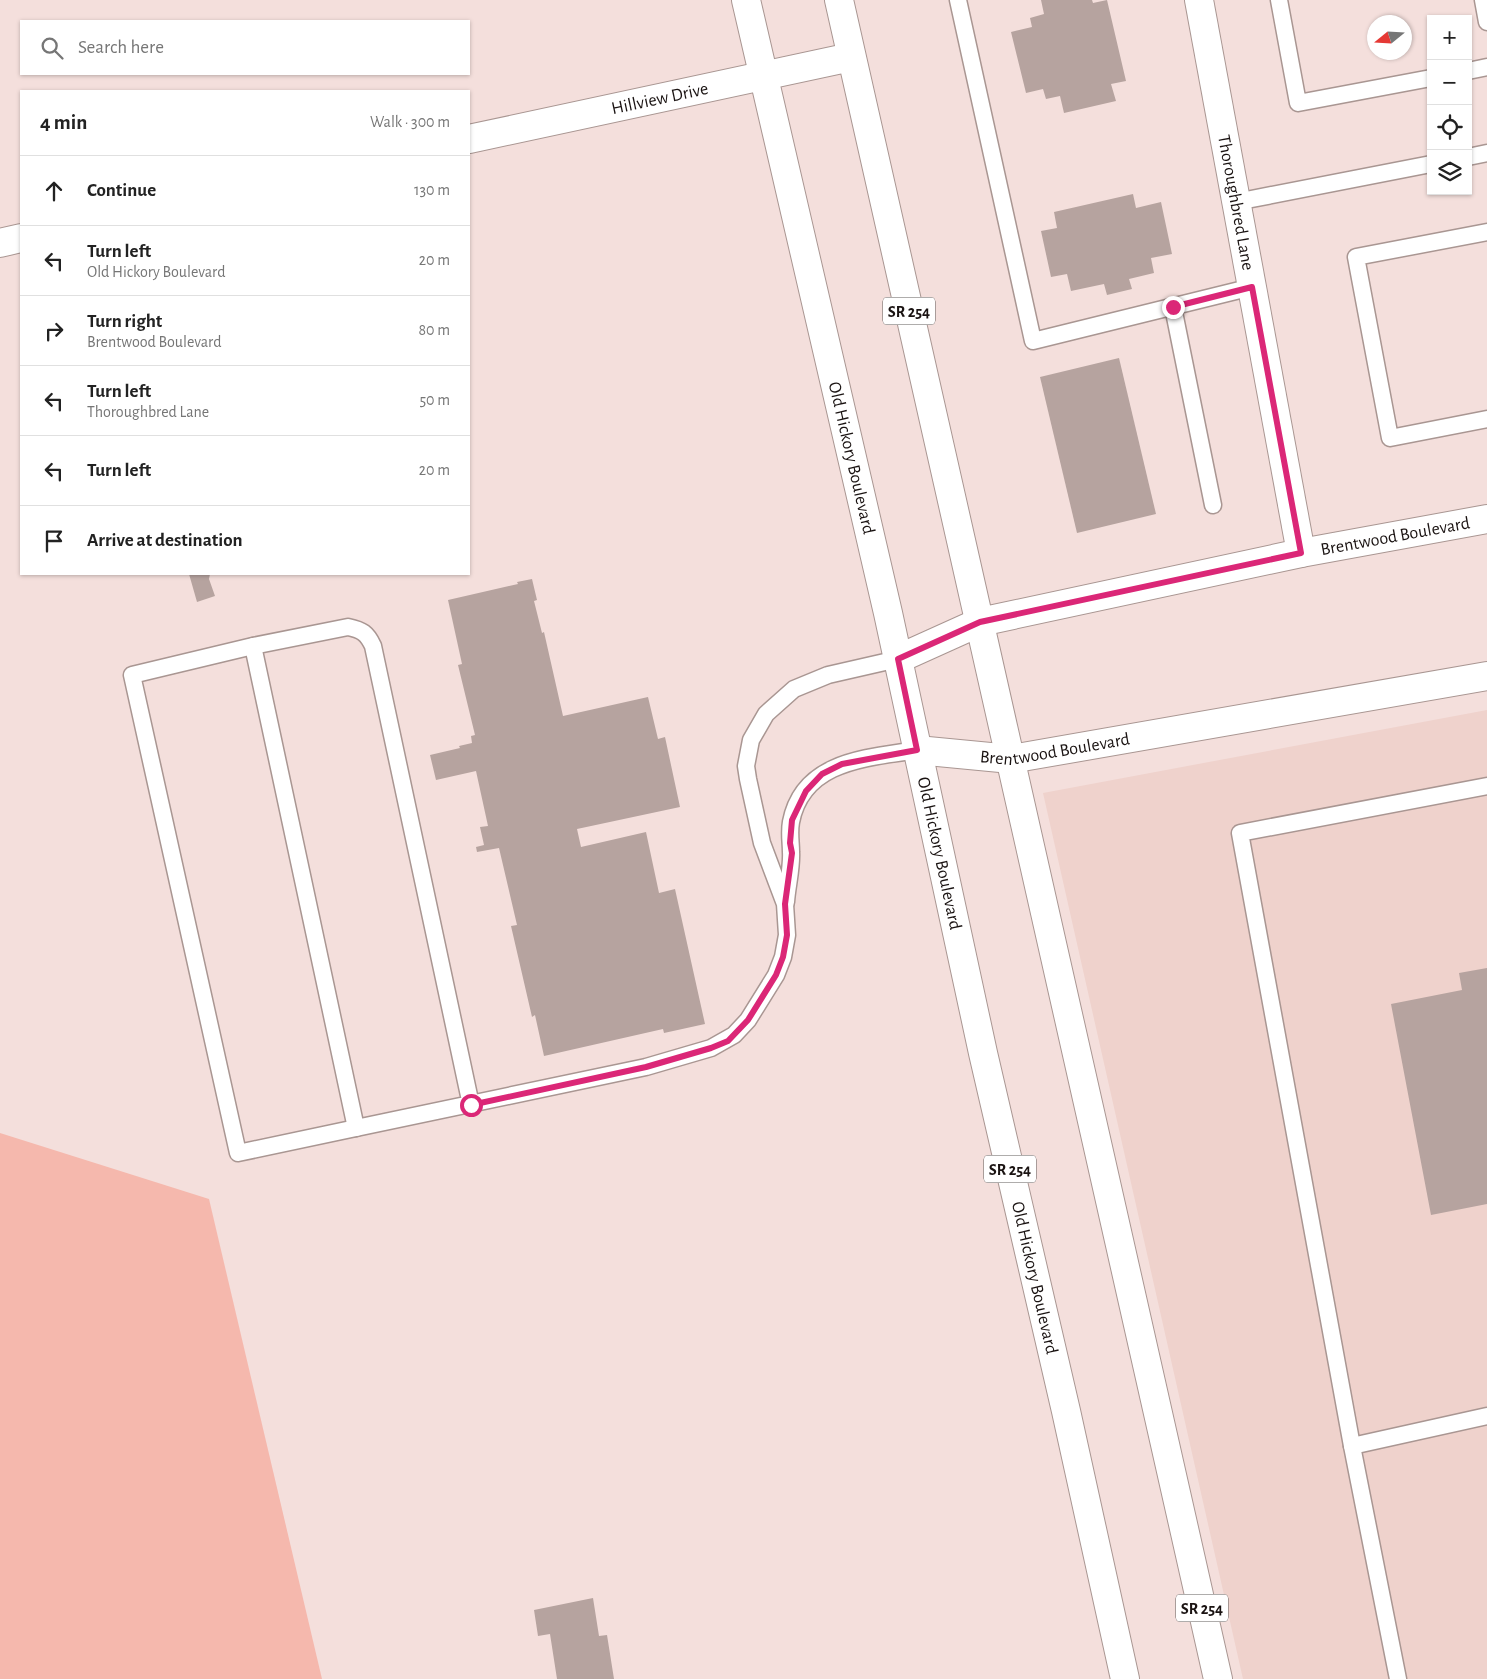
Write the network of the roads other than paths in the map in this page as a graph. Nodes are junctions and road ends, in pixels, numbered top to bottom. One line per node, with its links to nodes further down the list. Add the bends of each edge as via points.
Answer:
1 (746, 0): 11 (main road, Old Hickory Boulevard / SR 254)
2 (839, 0): 8 (main road, SR 254)
3 (958, 0): 22 (lane, via 1033,341)
4 (1199, 0): 17 (main road, Thoroughbred Lane)
5 (1280, 0): 12 (lane, via 1298,104)
6 (1483, 0): 7 (lane)
7 (1487, 22)
8 (851, 57): 11 (main road, Hillview Drive); 27 (main road, SR 254)
9 (1487, 67): 10 (lane)
10 (1472, 70)
11 (762, 76): 13 (main road, Hillview Drive); 29 (main road, Old Hickory Boulevard / SR 254)
12 (1427, 79)
13 (470, 139)
14 (1487, 153): 15 (lane)
15 (1472, 156)
16 (1427, 165): 17 (lane)
17 (1236, 202): 21 (main road, Thoroughbred Lane)
18 (1487, 232): 23 (lane, via 1356,257 1390,438)
19 (20, 238): 20 (main road)
20 (0, 243)
21 (1252, 287): 22 (lane); 26 (main road, Thoroughbred Lane)
22 (1173, 307): 24 (lane)
23 (1487, 419)
24 (1213, 505)
25 (1487, 519): 26 (main road, Brentwood Boulevard)
26 (1301, 553): 27 (main road, Brentwood Boulevard)
27 (980, 622): 29 (main road, Brentwood Boulevard); 32 (main road, SR 254)
28 (253, 646): 35 (lane, via 348,627 368,635 373,646); 36 (lane); 36 (lane, via 132,675 238,1153)
29 (898, 659): 31 (main road, Old Hickory Boulevard / SR 254); 34 (lane, via 808,682 779,700 756,726 748,754 748,779 762,842)
30 (1487, 676): 32 (main road, Brentwood Boulevard)
31 (917, 750): 32 (main road, Brentwood Boulevard); 34 (lane, via 842,764 822,774 806,791 792,820 792,853); 39 (main road, Old Hickory Boulevard / SR 254)
32 (1011, 759): 40 (main road, SR 254)
33 (1487, 786): 38 (lane, via 1240,833)
34 (785, 904): 35 (lane, via 788,922 786,945 776,975 748,1020 728,1041 638,1069)
35 (471, 1105): 36 (lane)
36 (356, 1128)
37 (1487, 1416): 38 (lane)
38 (1352, 1446): 41 (lane)
39 (1124, 1679)
40 (1218, 1679)
41 (1398, 1679)

